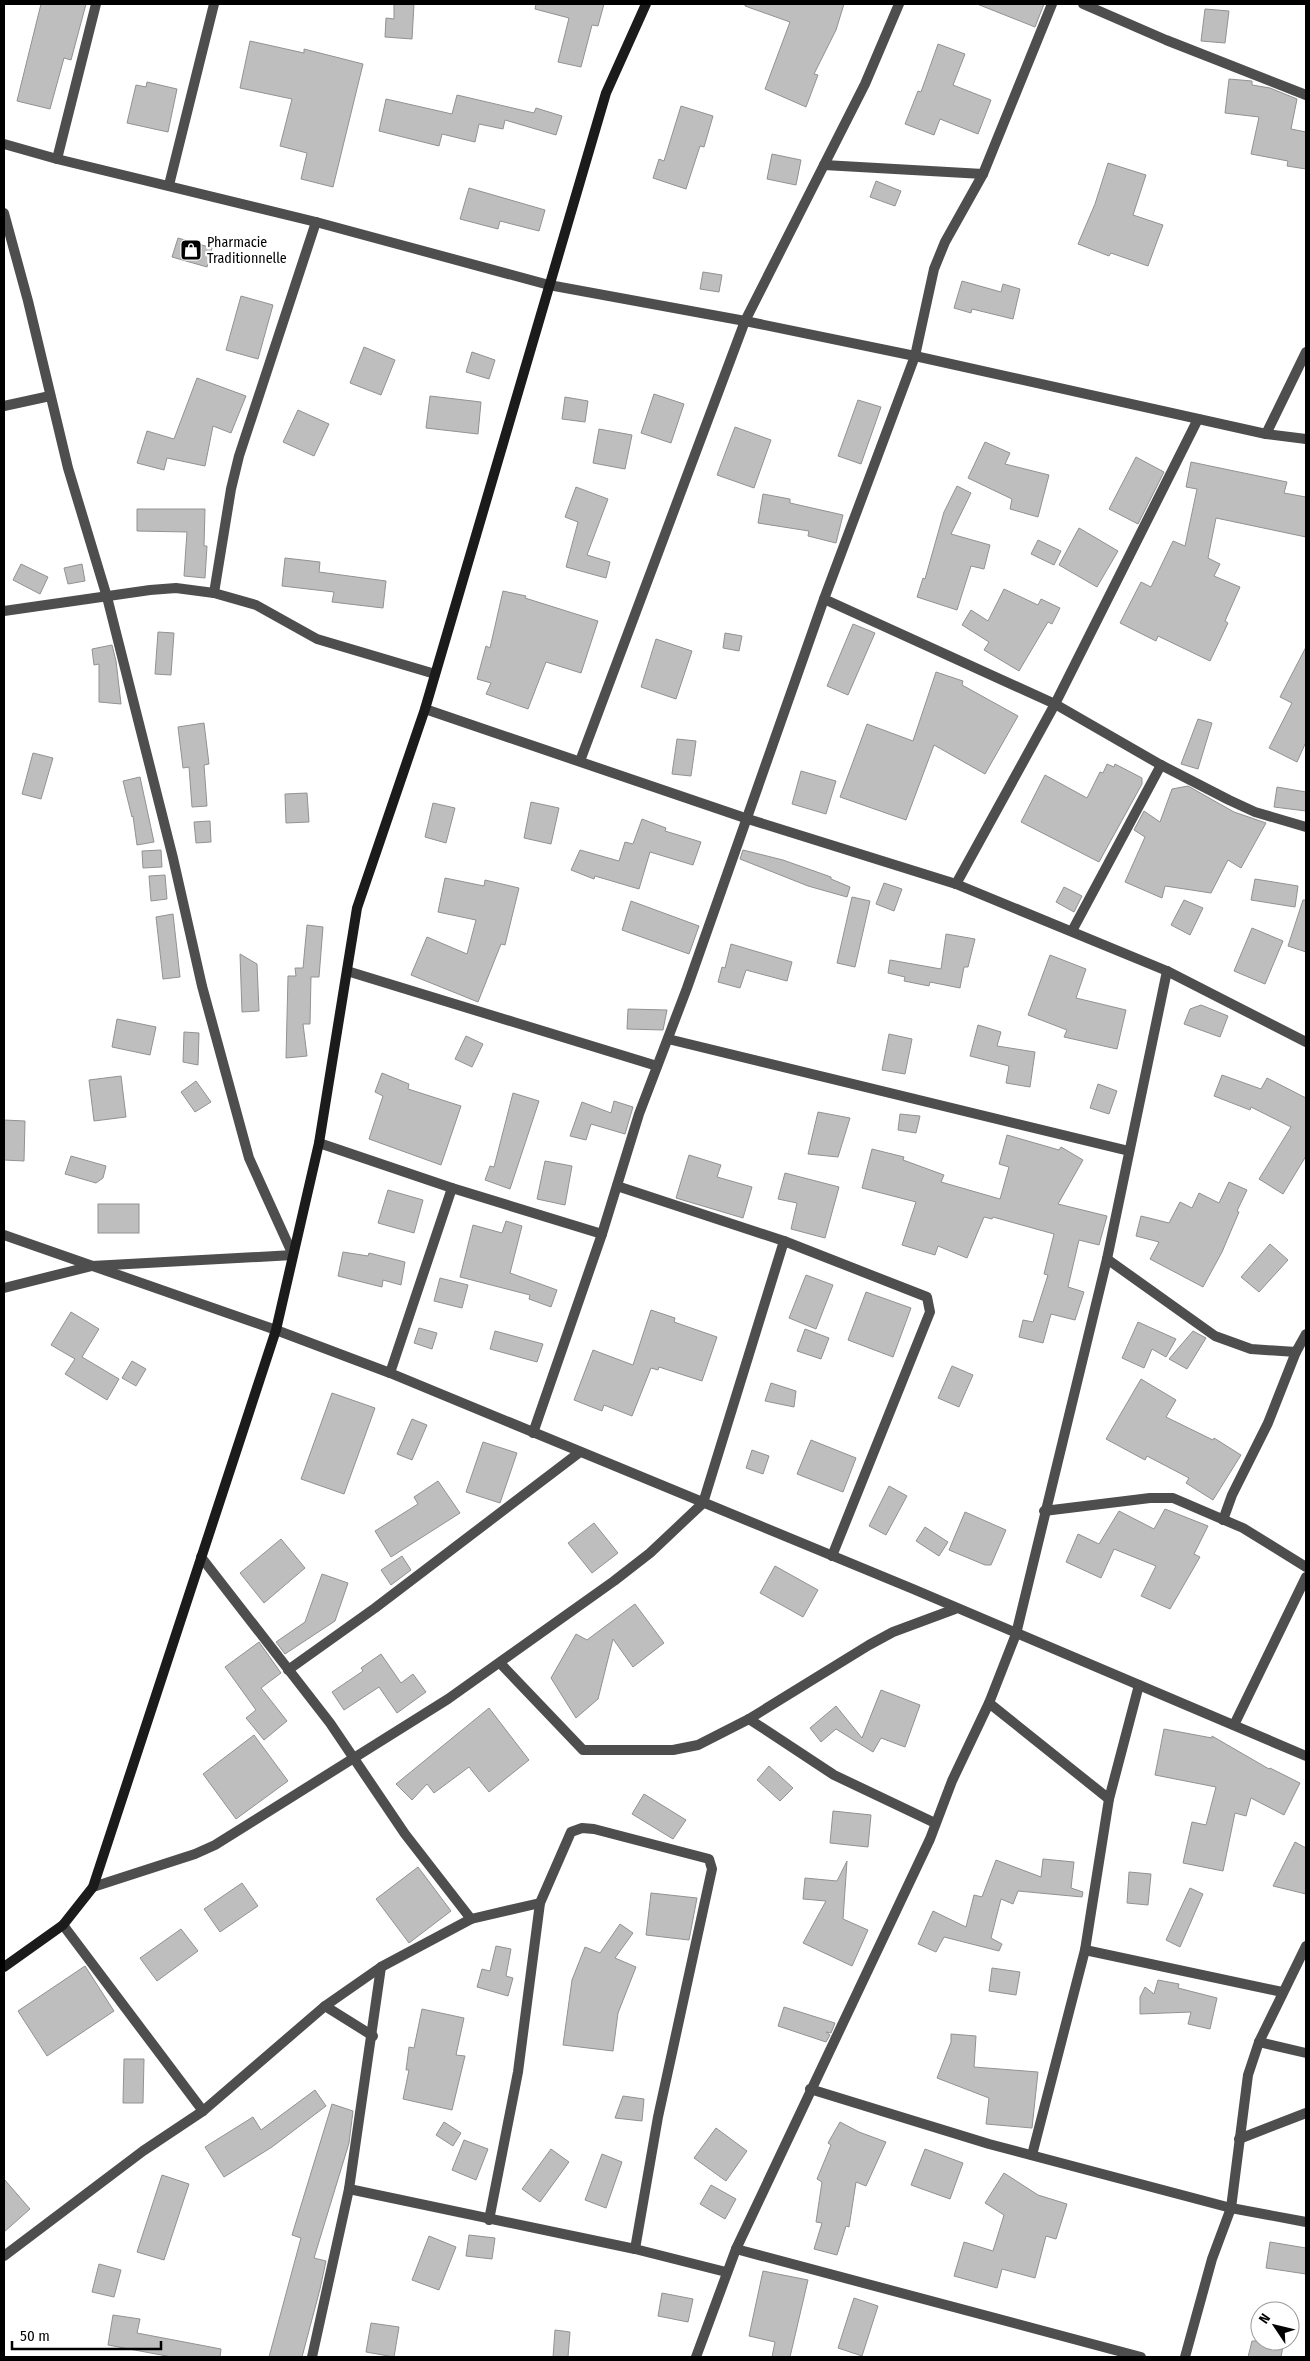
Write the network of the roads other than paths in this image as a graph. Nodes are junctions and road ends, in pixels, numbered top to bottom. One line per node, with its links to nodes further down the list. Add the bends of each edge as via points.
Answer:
1 (96, 4): 9 (street)
2 (214, 4): 12 (street)
3 (646, 4): 15 (main road, via 606,93)
4 (899, 4): 10 (street, via 866,84)
5 (1052, 4): 11 (street)
6 (1083, 4): 7 (street)
7 (1306, 94)
8 (4, 144): 9 (street)
9 (57, 159): 12 (street)
10 (824, 165): 11 (street); 16 (street)
11 (983, 174): 18 (street, via 945,242 934,269)
12 (169, 185): 14 (street)
13 (4, 213): 19 (street)
14 (316, 222): 15 (street); 24 (street, via 239,456)
15 (549, 285): 16 (street); 28 (main road)
16 (745, 321): 18 (street); 31 (street)
17 (1306, 352): 22 (street)
18 (915, 356): 21 (street); 26 (street)
19 (50, 396): 20 (street); 25 (street)
20 (4, 406)
21 (1198, 419): 22 (street); 29 (street)
22 (1266, 434): 23 (street)
23 (1306, 439)
24 (214, 593): 25 (street, via 176,588); 28 (street, via 256,605 317,639)
25 (107, 597): 27 (street); 49 (street, via 202,986 249,1158)
26 (824, 599): 29 (street); 33 (street)
27 (4, 611)
28 (435, 674): 30 (main road)
29 (1055, 704): 32 (street); 35 (street)
30 (425, 710): 31 (street); 37 (main road, via 357,908)
31 (580, 761): 33 (street)
32 (1161, 764): 34 (street, via 1255,812); 36 (street)
33 (748, 818): 35 (street); 39 (street)
34 (1306, 826)
35 (956, 884): 36 (street)
36 (1072, 931): 38 (street)
37 (347, 971): 41 (street); 42 (main road)
38 (1167, 971): 40 (street); 43 (street)
39 (668, 1040): 41 (street); 43 (street)
40 (1306, 1042)
41 (658, 1066): 44 (street)
42 (319, 1143): 45 (street); 49 (main road)
43 (1129, 1151): 50 (street)
44 (617, 1186): 46 (street); 48 (street)
45 (452, 1188): 46 (street); 56 (street)
46 (602, 1234): 57 (street)
47 (4, 1235): 51 (street)
48 (784, 1241): 59 (street); 62 (street, via 923,1294 930,1304 930,1312)
49 (293, 1255): 51 (street); 53 (main road)
50 (1107, 1259): 55 (street, via 1215,1336 1251,1349); 60 (street)
51 (92, 1266): 52 (street); 53 (street)
52 (4, 1288)
53 (276, 1330): 56 (street); 63 (main road)
54 (1306, 1334): 55 (street)
55 (1296, 1352): 61 (street, via 1268,1423)
56 (390, 1373): 57 (street)
57 (533, 1433): 58 (street)
58 (580, 1452): 59 (street); 69 (street)
59 (703, 1503): 62 (street); 68 (street, via 650,1553)
60 (1044, 1511): 61 (street, via 1173,1498); 67 (street)
61 (1222, 1520): 64 (street, via 1243,1528)
62 (832, 1556): 66 (street)
63 (201, 1557): 69 (street); 78 (main road)
64 (1306, 1567)
65 (1306, 1577): 73 (street)
66 (955, 1608): 67 (street); 72 (street, via 869,1644)
67 (1016, 1634): 70 (street); 71 (street)
68 (500, 1663): 72 (street, via 583,1750 674,1750 698,1745); 75 (street)
69 (288, 1670): 75 (street)
70 (1139, 1685): 73 (street); 76 (street)
71 (989, 1703): 76 (street); 77 (street)
72 (749, 1719): 77 (street, via 834,1775)
73 (1234, 1725): 74 (street)
74 (1306, 1756)
75 (353, 1758): 78 (street, via 215,1845); 80 (street, via 405,1834)
76 (1109, 1799): 83 (street)
77 (935, 1823): 91 (street)
78 (93, 1887): 81 (main road)
79 (540, 1903): 80 (street); 98 (street, via 518,2072); 100 (street, via 571,1832 582,1828 709,1859 712,1869 658,2117)
80 (471, 1919): 85 (street)
81 (63, 1925): 84 (main road); 92 (street)
82 (1306, 1946): 86 (street)
83 (1085, 1950): 86 (street); 95 (street)
84 (4, 1967)
85 (381, 1967): 87 (street); 88 (street)
86 (1282, 1992): 89 (street)
87 (325, 2006): 88 (street); 92 (street)
88 (372, 2036): 96 (street)
89 (1259, 2042): 90 (street); 94 (street, via 1248,2075)
90 (1306, 2053)
91 (810, 2089): 95 (street); 101 (street)
92 (202, 2111): 102 (street, via 143,2151)
93 (1306, 2112): 94 (street)
94 (1240, 2139): 97 (street)
95 (1032, 2155): 97 (street)
96 (349, 2189): 98 (street); 104 (street)
97 (1231, 2208): 99 (street); 107 (street, via 1212,2259)
98 (489, 2220): 100 (street)
99 (1306, 2222)
100 (635, 2249): 103 (street)
101 (736, 2249): 103 (street); 106 (street)
102 (4, 2256)
103 (726, 2272): 105 (street)
104 (312, 2357)
105 (696, 2357)
106 (1142, 2357)
107 (1185, 2357)

